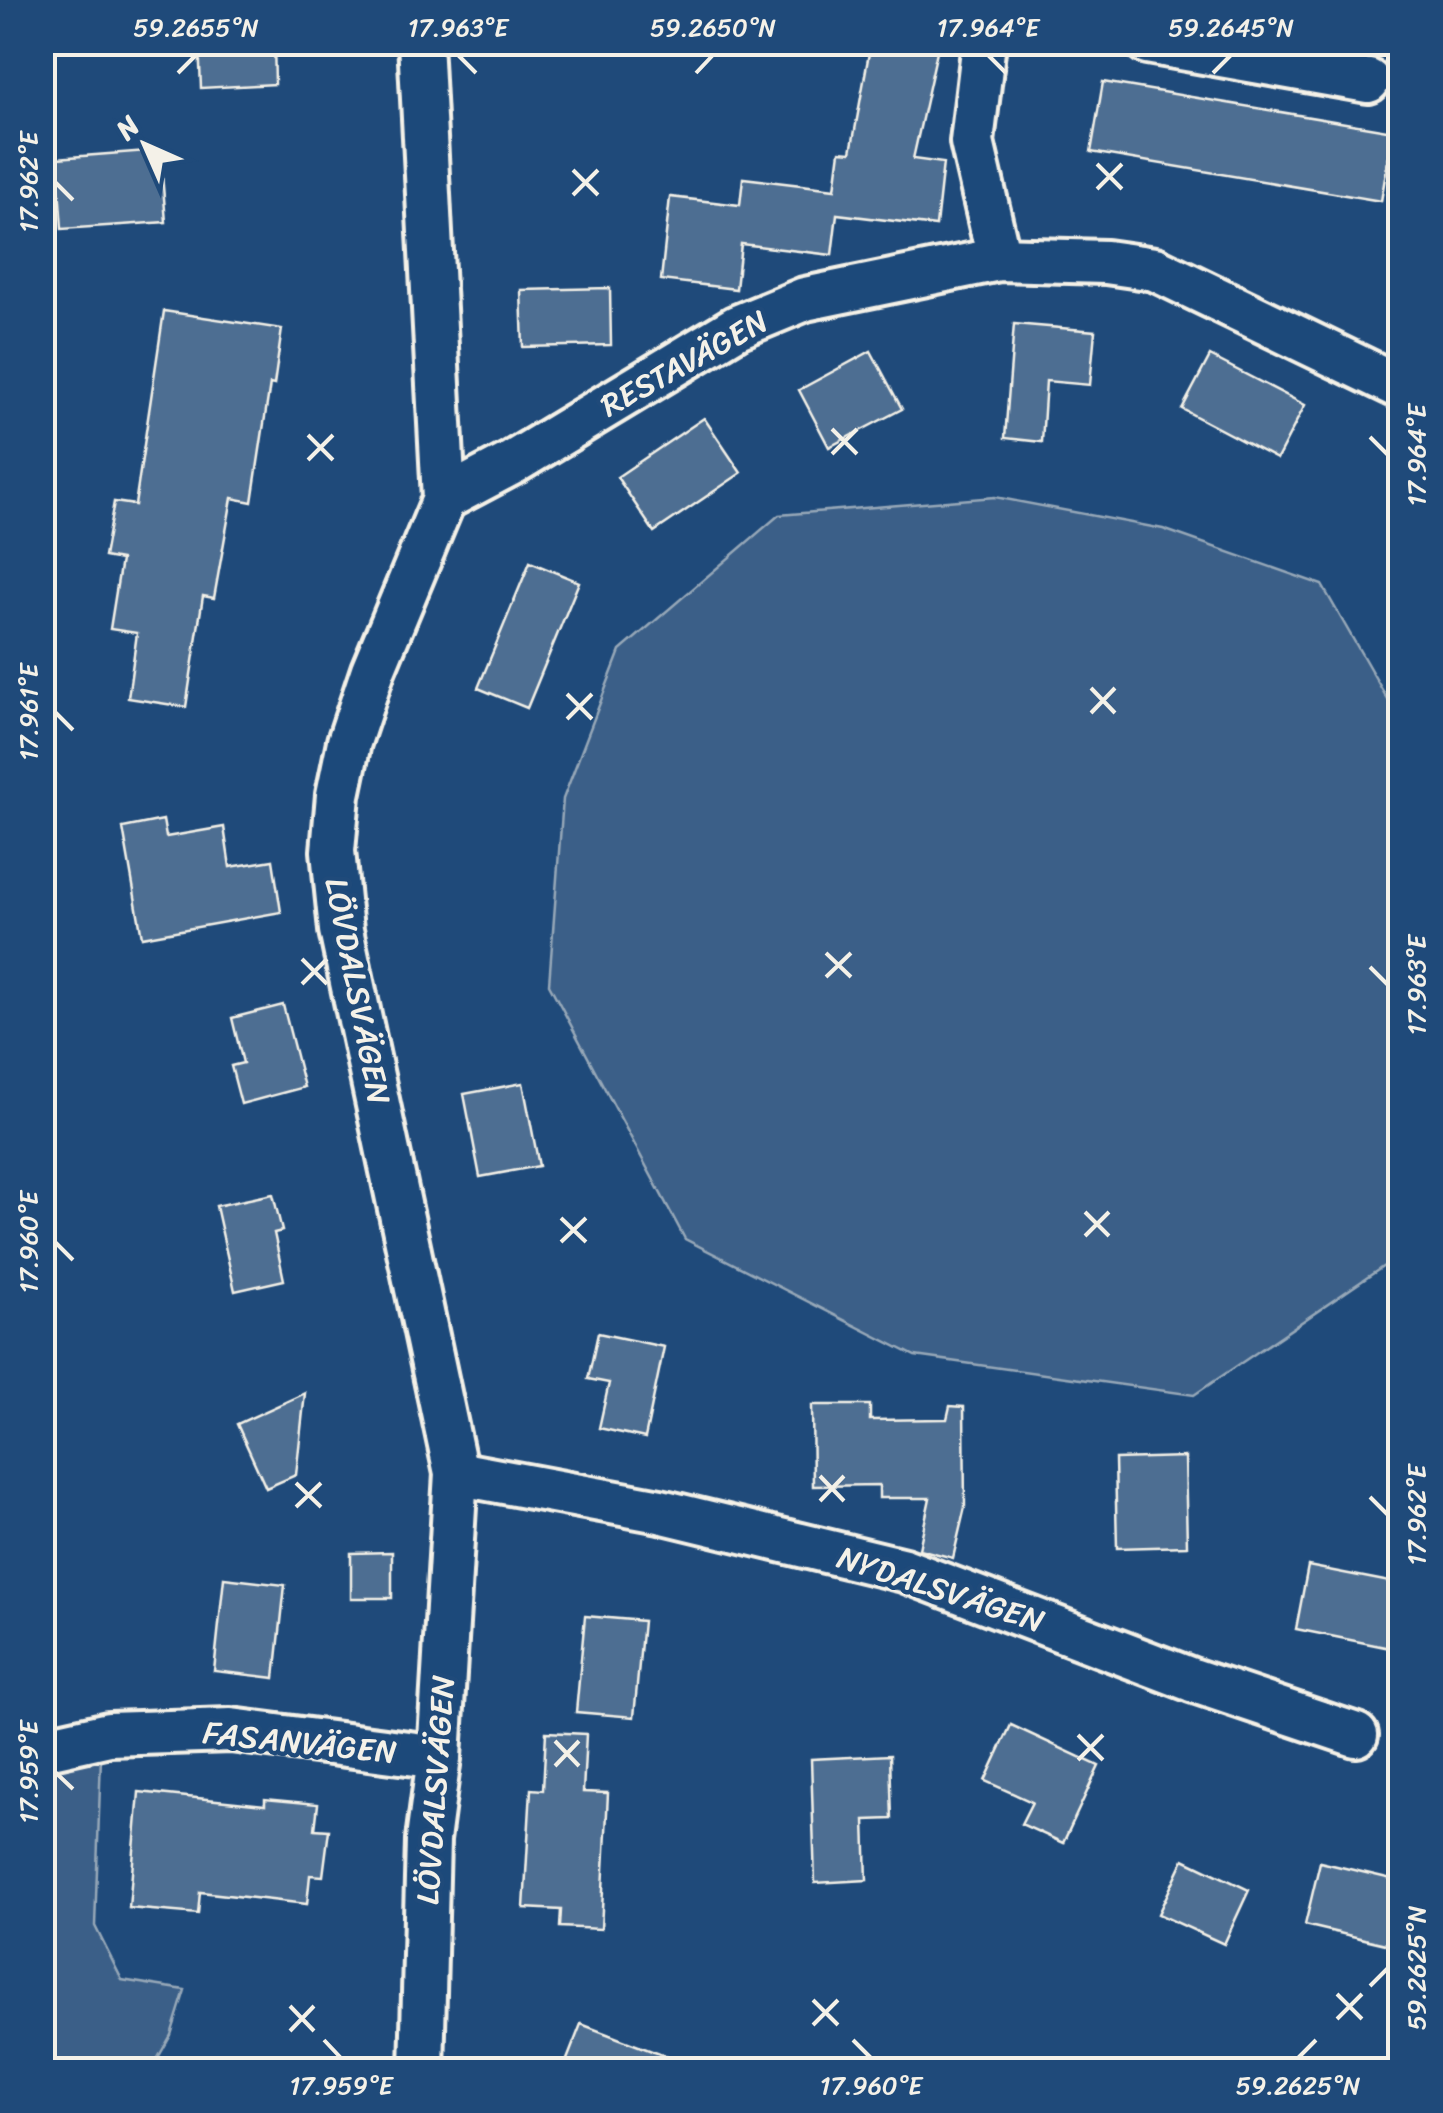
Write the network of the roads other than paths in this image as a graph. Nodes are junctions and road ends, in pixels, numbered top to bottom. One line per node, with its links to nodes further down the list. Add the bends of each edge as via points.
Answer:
1 (420, 42): 7 (street, LÖVDALSVÄGEN)
2 (984, 42): 5 (street, via 972,142)
3 (1147, 42): 4 (street)
4 (1368, 81)
5 (1000, 260): 6 (street, RESTAVÄGEN, via 1154,269); 7 (street, RESTAVÄGEN, via 805,299 736,327)
6 (1400, 388)
7 (444, 499): 8 (street, LÖVDALSVÄGEN, via 354,726 333,851 341,930)
8 (456, 1474): 9 (street, NYDALSVÄGEN, via 660,1511 904,1570); 11 (street, LÖVDALSVÄGEN)
9 (1356, 1735)
10 (42, 1749): 11 (street, FASANVÄGEN, via 109,1734 231,1730)
11 (439, 1757): 12 (street, LÖVDALSVÄGEN, via 428,1840)
12 (422, 2070)

